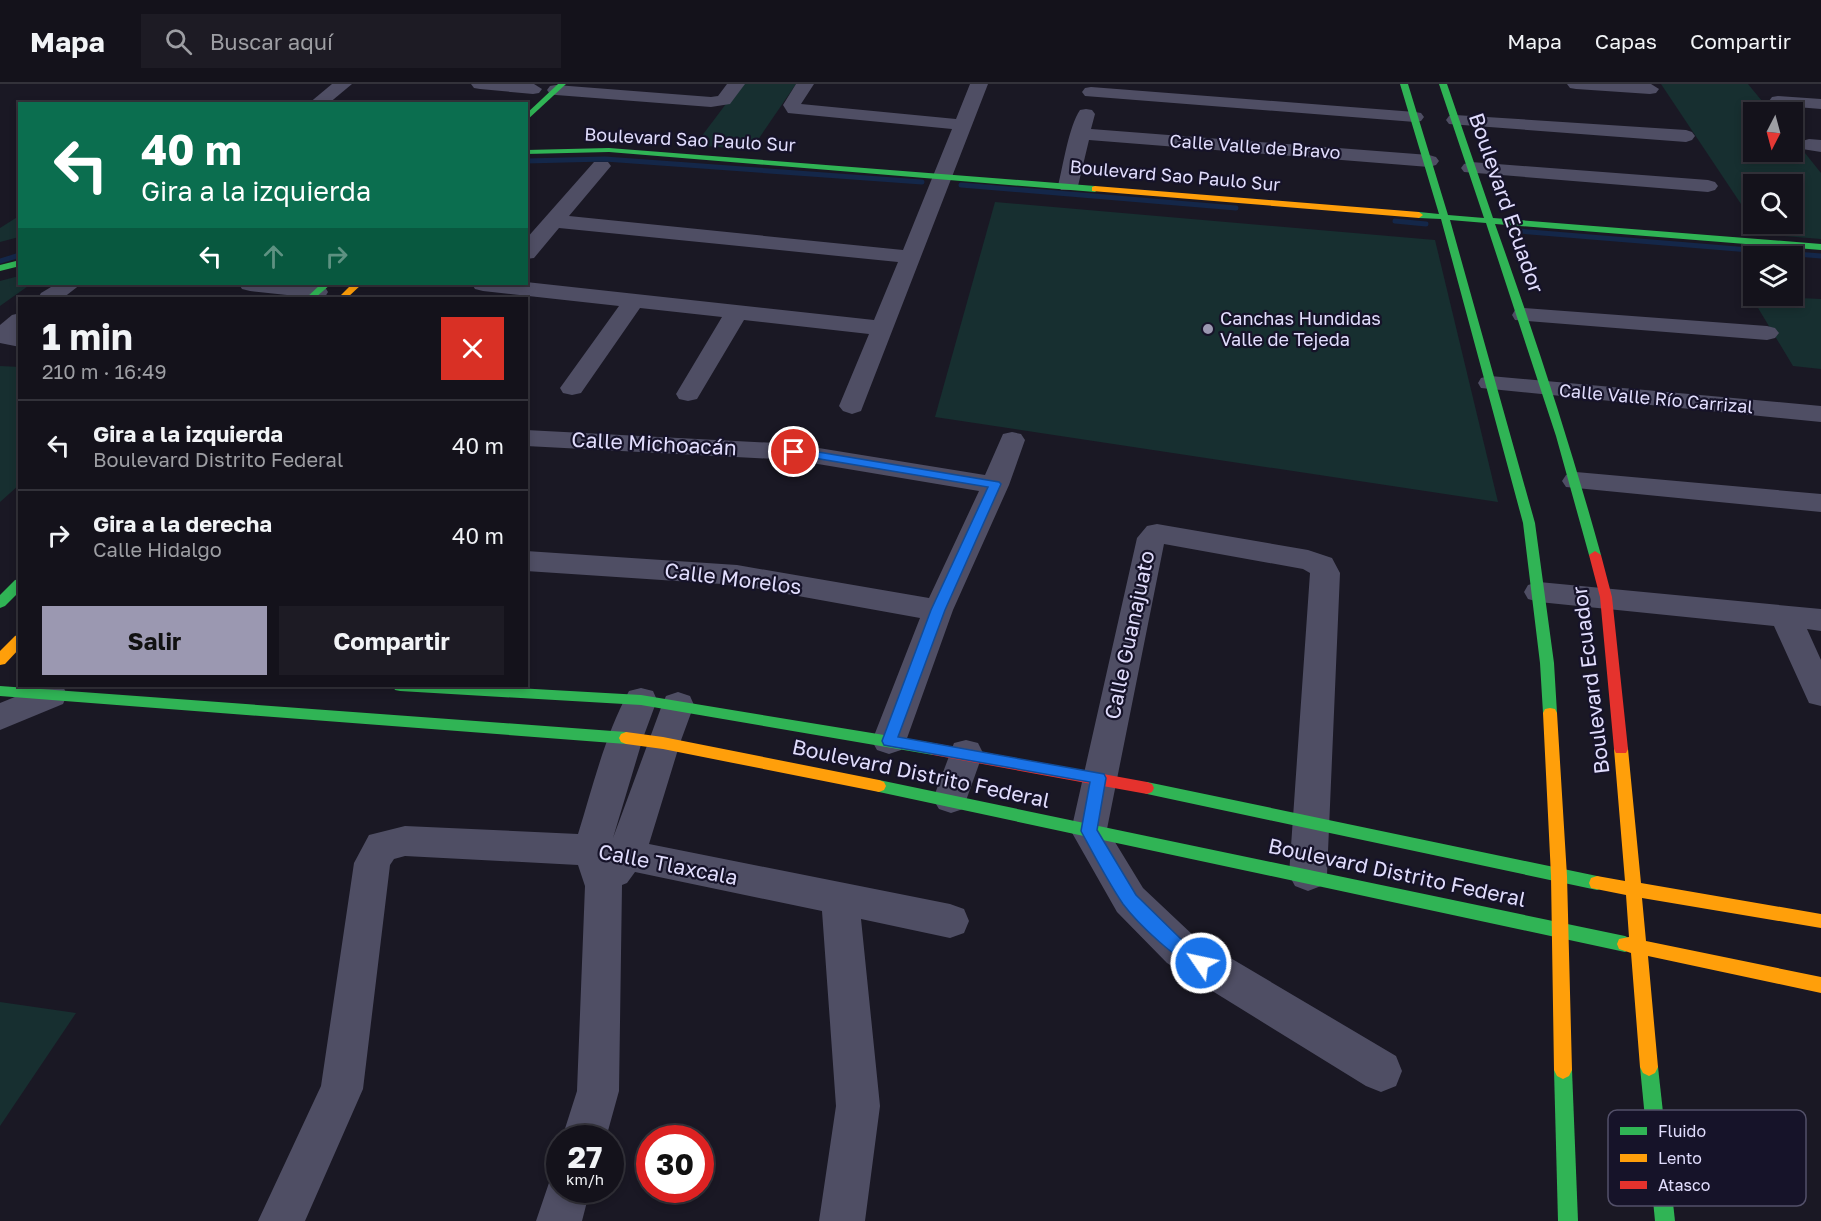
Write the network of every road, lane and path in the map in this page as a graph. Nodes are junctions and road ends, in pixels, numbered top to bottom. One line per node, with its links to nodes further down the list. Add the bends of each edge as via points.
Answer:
1 (343, 84): 14 (street)
2 (480, 84): 9 (street)
3 (736, 84): 10 (street, via 724,100 711,102)
4 (805, 84): 20 (street, via 792,105 794,109)
5 (979, 84): 20 (street)
6 (1404, 84): 18 (street, Boulevard Ecuador)
7 (1443, 84): 19 (street, Boulevard Ecuador)
8 (1576, 84): 12 (street)
9 (536, 86): 15 (street)
10 (559, 87): 17 (street)
11 (1092, 88): 18 (street); 21 (street)
12 (1650, 89)
13 (1778, 101): 16 (street)
14 (319, 102)
15 (519, 102)
16 (1821, 104)
17 (528, 117)
18 (1415, 117): 24 (street, Boulevard Ecuador)
19 (1455, 120): 22 (street); 27 (street, Boulevard Ecuador)
20 (962, 125): 30 (street)
21 (1080, 134): 24 (street, Calle Valle de Bravo); 28 (street)
22 (1686, 136)
23 (528, 152): 30 (street, Boulevard Sao Paulo Sur, via 609,150)
24 (1429, 160): 31 (street, Boulevard Ecuador)
25 (607, 166): 26 (street, Boulevard Sao Paulo Sur); 33 (street)
26 (580, 167)
27 (1472, 168): 29 (street); 32 (street, Boulevard Ecuador)
28 (1068, 186): 30 (street, Boulevard Sao Paulo Sur); 31 (street, Boulevard Sao Paulo Sur)
29 (1707, 186)
30 (936, 188): 36 (street)
31 (1445, 216): 32 (street, Boulevard Sao Paulo Sur); 53 (street, Boulevard Ecuador)
32 (1489, 220): 34 (street, Boulevard Sao Paulo Sur); 48 (street, Boulevard Ecuador)
33 (554, 221): 35 (street); 36 (street)
34 (1821, 247)
35 (528, 251)
36 (909, 257): 50 (street)
37 (18, 263): 38 (street)
38 (0, 268)
39 (68, 285): 44 (street)
40 (260, 285): 43 (street)
41 (356, 285): 45 (street)
42 (492, 288): 46 (street)
43 (318, 291)
44 (50, 297)
45 (343, 297)
46 (634, 300): 47 (street); 54 (street)
47 (737, 312): 50 (street); 56 (street)
48 (1523, 315): 51 (street); 55 (street, Boulevard Ecuador)
49 (18, 324): 52 (street)
50 (882, 328): 57 (street)
51 (1767, 333)
52 (10, 338)
53 (1490, 383): 55 (street, Calle Valle Río Carrizal); 65 (street, Boulevard Ecuador, via 1529,523)
54 (572, 388)
55 (1546, 388): 58 (street, Calle Valle Río Carrizal); 61 (street, Boulevard Ecuador)
56 (688, 393)
57 (852, 406)
58 (1821, 414)
59 (528, 438): 62 (street, Calle Michoacán, via 794,452)
60 (1012, 441): 62 (street)
61 (1576, 481): 63 (street); 66 (street, Boulevard Ecuador)
62 (995, 484): 67 (street)
63 (1821, 503)
64 (528, 561): 67 (street, Calle Morelos, via 737,574)
65 (1539, 592): 66 (street); 89 (street, Boulevard Ecuador)
66 (1606, 597): 68 (street); 90 (street, Boulevard Ecuador)
67 (938, 610): 80 (street)
68 (1785, 616): 69 (street); 74 (street)
69 (1821, 621)
70 (18, 641): 71 (street)
71 (6, 656)
72 (417, 687): 76 (street, Boulevard Distrito Federal)
73 (0, 691): 75 (street, Boulevard Distrito Federal)
74 (1821, 694)
75 (51, 695): 78 (street); 79 (street, Boulevard Distrito Federal)
76 (641, 700): 77 (street, Boulevard Distrito Federal); 79 (street)
77 (678, 705): 80 (street, Boulevard Distrito Federal); 81 (street)
78 (0, 717)
79 (626, 738): 81 (street, Boulevard Distrito Federal); 87 (street)
80 (889, 741): 82 (street, Boulevard Distrito Federal)
81 (663, 743): 84 (street, Boulevard Distrito Federal); 87 (street)
82 (966, 753): 83 (street, Boulevard Distrito Federal); 84 (street)
83 (1099, 778): 85 (street, Boulevard Distrito Federal); 85 (street, Calle Guanajuato, via 1151,538 1157,533 1171,534 1308,560 1322,565 1325,573); 86 (street, Calle Guanajuato)
84 (951, 799): 86 (street, Boulevard Distrito Federal)
85 (1311, 822): 88 (street, Calle Guanajuato); 89 (street, Boulevard Distrito Federal)
86 (1089, 831): 88 (street, Boulevard Distrito Federal); 97 (street, via 1130,900 1181,950)
87 (607, 864): 91 (street, Calle Tlaxcala); 99 (street, via 598,1091); 102 (street, Calle Tlaxcala, via 405,842 382,846 372,863 342,1089)
88 (1308, 875): 94 (street, Boulevard Distrito Federal)
89 (1559, 876): 90 (street, Boulevard Distrito Federal); 94 (street, Boulevard Ecuador)
90 (1635, 888): 93 (street, Boulevard Distrito Federal); 95 (street, Boulevard Ecuador)
91 (840, 899): 92 (street, Calle Tlaxcala); 104 (street, via 858,1106)
92 (950, 921)
93 (1821, 921)
94 (1559, 930): 95 (street, Boulevard Distrito Federal); 105 (street, Boulevard Ecuador)
95 (1637, 947): 96 (street, Boulevard Distrito Federal); 98 (street, Boulevard Ecuador)
96 (1821, 985)
97 (1381, 1071)
98 (1654, 1110)
99 (588, 1125)
100 (564, 1203): 103 (street)
101 (1663, 1206): 106 (street, Boulevard Ecuador)
102 (281, 1221)
103 (559, 1221)
104 (842, 1221)
105 (1568, 1221)
106 (1665, 1221)

